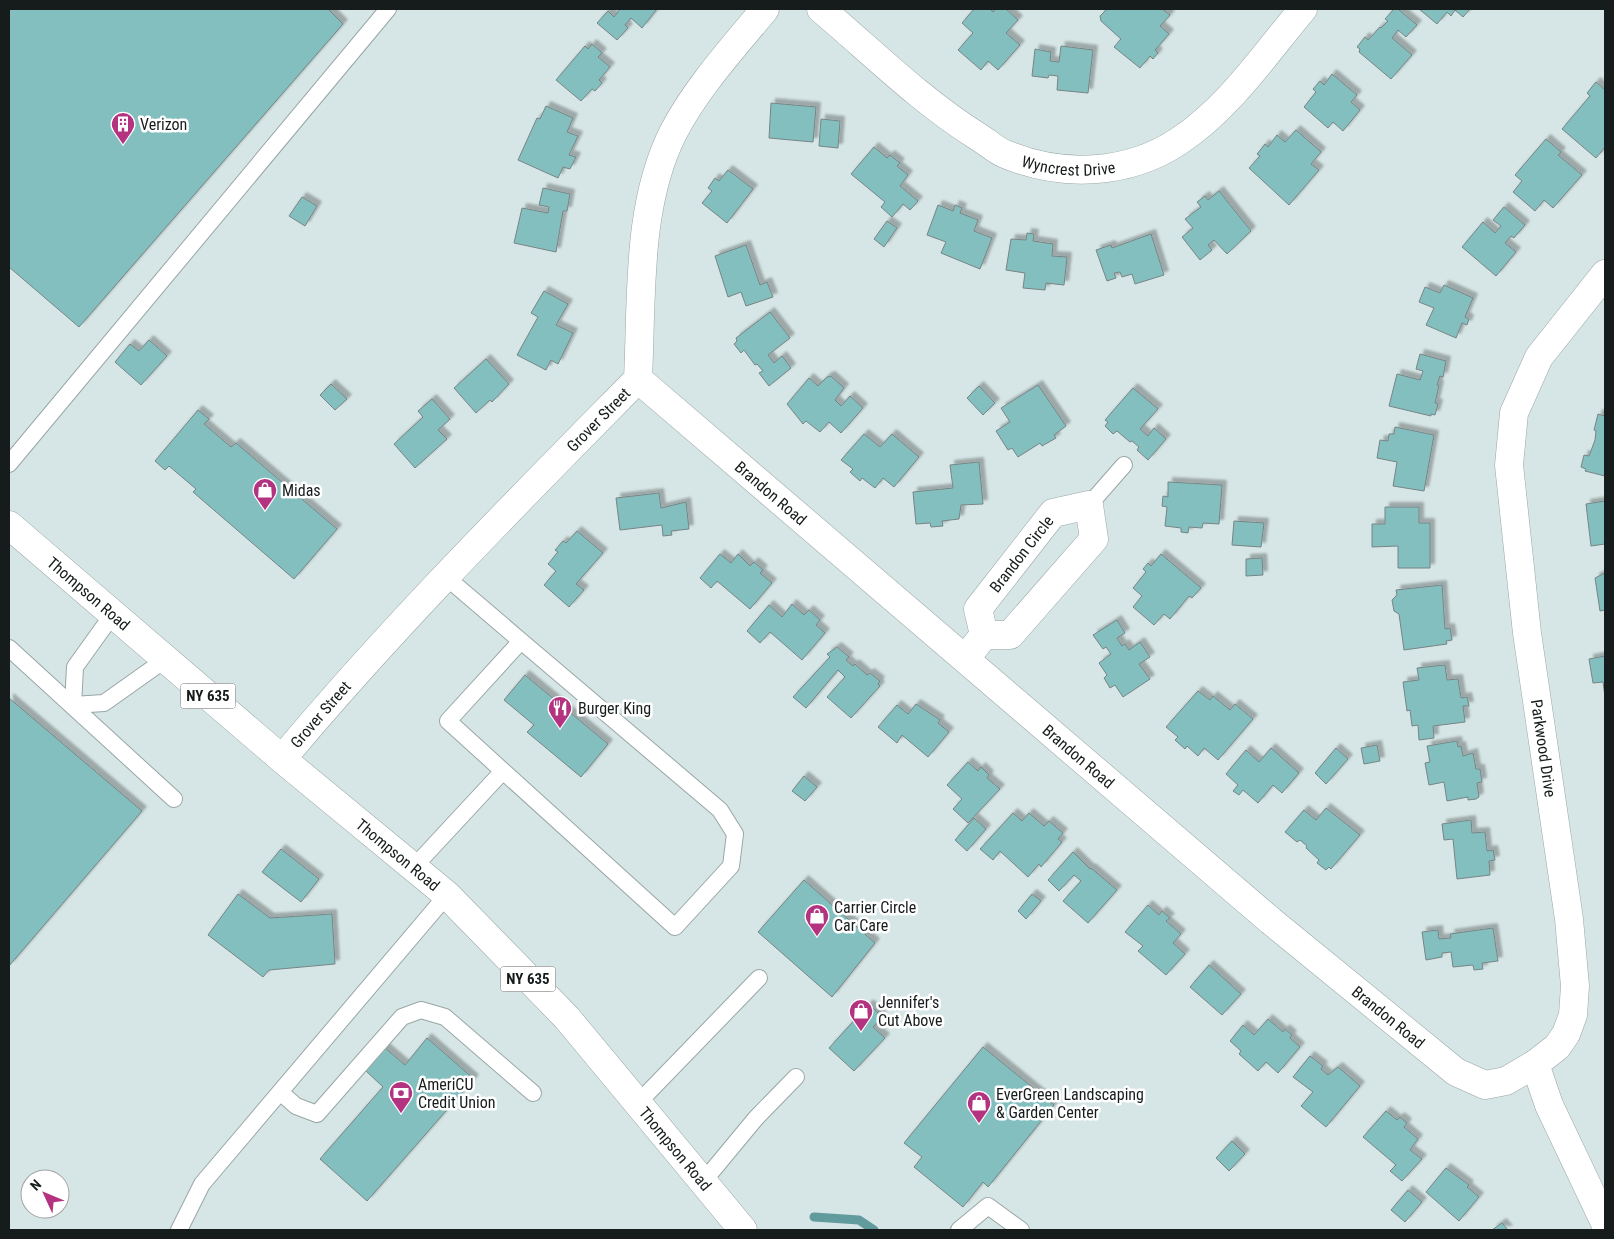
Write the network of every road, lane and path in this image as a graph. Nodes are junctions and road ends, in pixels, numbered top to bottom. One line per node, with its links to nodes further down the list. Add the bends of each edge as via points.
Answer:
1 (388, 9): 7 (lane)
2 (764, 9): 6 (street, Grover Street, via 691,102 673,133 652,191 646,235)
3 (821, 9): 4 (street, Wyncrest Drive, via 950,118 1005,154 1061,170 1092,171 1152,158 1180,140 1222,106)
4 (1303, 9)
5 (1605, 274): 25 (street, Parkwood Drive, via 1539,357 1514,413 1508,465 1527,633 1569,919 1575,986 1573,1015 1566,1034)
6 (638, 379): 11 (street, Grover Street); 16 (street, Brandon Road)
7 (9, 464)
8 (1124, 465): 9 (lane)
9 (1089, 505): 13 (street, Brandon Circle, via 1053,514 978,609); 13 (street, via 1094,538 1010,635)
10 (9, 525): 12 (street, Thompson Road / NY 635)
11 (446, 577): 14 (lane); 19 (street, Grover Street)
12 (113, 614): 17 (street, Thompson Road / NY 635); 18 (lane, via 75,667)
13 (984, 635): 16 (street)
14 (521, 641): 20 (lane, via 448,721); 20 (lane, via 720,810 735,834 731,866 675,927)
15 (9, 648): 18 (lane)
16 (966, 658): 25 (street, Brandon Road, via 1271,921 1456,1072 1485,1085 1506,1081)
17 (166, 659): 18 (lane, via 104,703); 19 (street, Thompson Road / NY 635)
18 (73, 705): 21 (lane)
19 (282, 759): 22 (street, Thompson Road / NY 635)
20 (503, 771): 22 (lane)
21 (174, 799)
22 (414, 868): 23 (street, Thompson Road / NY 635)
23 (447, 895): 27 (lane); 29 (street, Thompson Road / NY 635, via 567,1018)
24 (759, 978): 29 (lane)
25 (1535, 1064): 31 (street, via 1549,1105)
26 (796, 1077): 30 (lane, via 756,1118)
27 (280, 1092): 28 (lane, via 296,1106 317,1114 402,1017 421,1010 445,1017); 32 (lane, via 202,1184)
28 (533, 1092)
29 (638, 1103): 30 (street, Thompson Road / NY 635)
30 (703, 1182): 33 (street, Thompson Road / NY 635)
31 (1605, 1223)
32 (180, 1230)
33 (743, 1230)
34 (959, 1230): 35 (lane, via 988,1206)
35 (1020, 1230)

